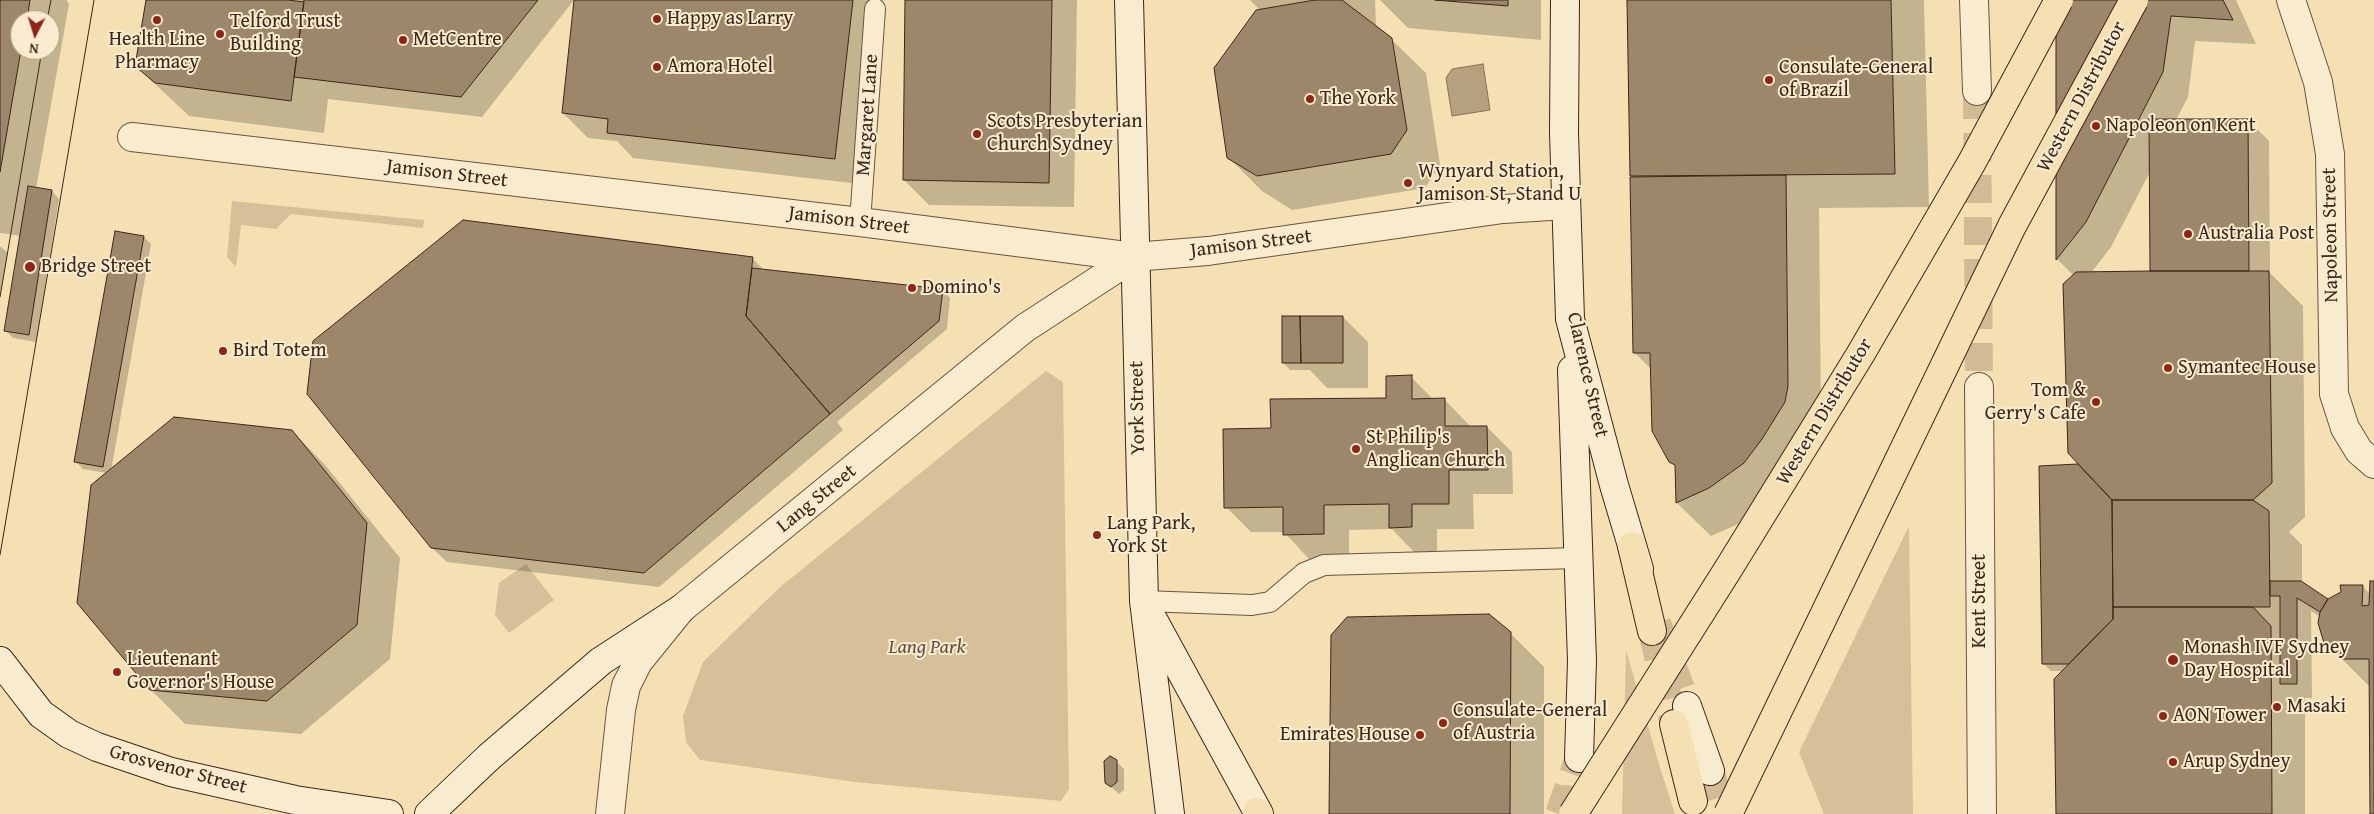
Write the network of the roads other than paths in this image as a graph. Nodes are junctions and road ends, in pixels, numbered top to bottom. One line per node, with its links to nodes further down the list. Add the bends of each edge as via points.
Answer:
1 (1129, 0): 14 (street, York Street)
2 (1565, 0): 12 (street, Clarence Street)
3 (1974, 0): 9 (street)
4 (1990, 0): 9 (street)
5 (2059, 0): 33 (highway, Western Distributor, bridge, via 1972,162 1860,355)
6 (2134, 0): 34 (highway, Western Distributor, bridge, via 2012,226)
7 (2291, 0): 17 (street, Napoleon Street, via 2318,82 2330,154 2334,394 2345,428 2359,451)
8 (875, 8): 13 (lane, Margaret Lane)
9 (1976, 37): 10 (street)
10 (1977, 91)
11 (132, 137): 13 (street, Jamison Street)
12 (1566, 204): 14 (street, Jamison Street, via 1503,209 1208,251); 15 (street, Clarence Street)
13 (860, 222): 14 (street, Jamison Street)
14 (1134, 256): 20 (street, York Street); 21 (street, Lang Street, via 1025,328)
15 (1570, 319): 18 (street, Clarence Street); 19 (street)
16 (1979, 387): 35 (street, Kent Street)
17 (2374, 464)
18 (1632, 546): 22 (highway)
19 (1578, 558): 20 (lane, via 1324,565 1304,573 1270,602 1252,605); 25 (street, via 1582,661)
20 (1144, 601): 28 (street); 32 (street, York Street)
21 (681, 609): 30 (street, via 601,660); 31 (street, Lang Street, via 638,662 626,686)
22 (1654, 627)
23 (0, 661): 29 (street, Grosvenor Street, via 41,714 69,734 132,761 295,800)
24 (1681, 715): 26 (street); 27 (highway)
25 (1580, 758)
26 (1710, 771)
27 (1693, 801)
28 (1258, 813)
29 (390, 814)
30 (429, 814)
31 (610, 814)
32 (1170, 814)
33 (1574, 814)
34 (1728, 814)
35 (1982, 814)

